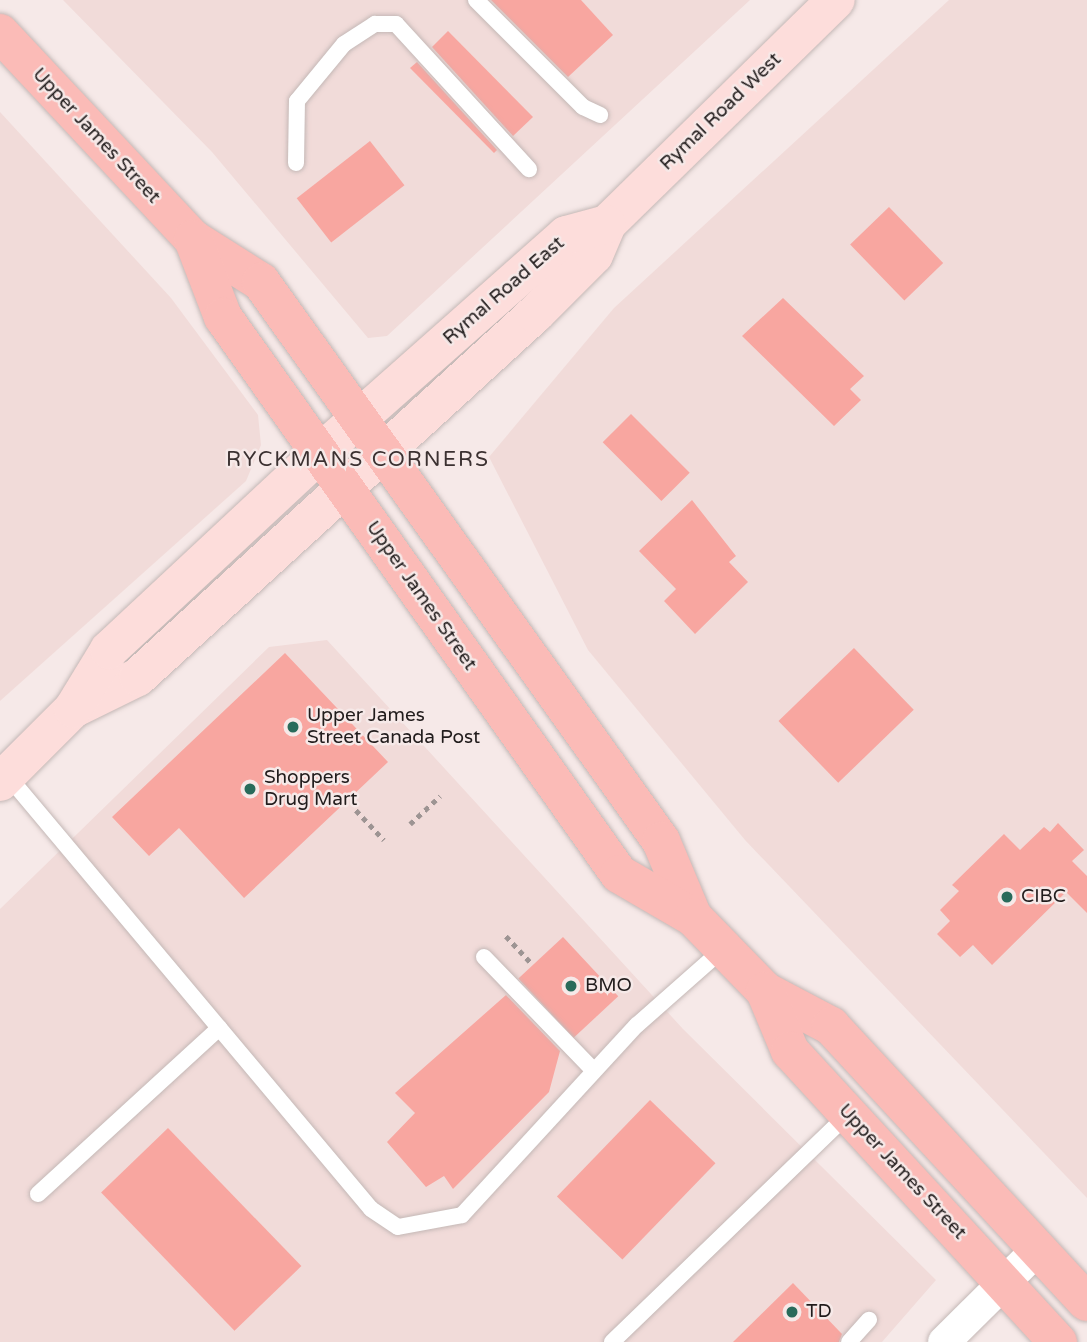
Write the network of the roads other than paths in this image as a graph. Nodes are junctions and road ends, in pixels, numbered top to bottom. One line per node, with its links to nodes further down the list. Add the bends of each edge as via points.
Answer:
1 (477, 0): 4 (lane, via 583,107)
2 (836, 0): 7 (main road, Rymal Road West)
3 (0, 33): 8 (main road, Upper James Street)
4 (600, 115)
5 (296, 163): 6 (lane, via 297,101 344,44 375,24 396,24)
6 (529, 169)
7 (607, 224): 9 (main road, Rymal Road East, via 566,236); 11 (main road, Rymal Road East, via 594,255)
8 (193, 239): 9 (main road, Upper James Street, via 261,282); 10 (main road, Upper James Street, via 223,317)
9 (358, 421): 10 (main road, Rymal Road East); 11 (main road, Upper James Street)
10 (321, 453): 12 (main road, Upper James Street); 13 (main road, Rymal Road East, via 109,650)
11 (384, 454): 12 (main road, Rymal Road East); 15 (main road, Upper James Street, via 662,841)
12 (345, 486): 13 (main road, Rymal Road East, via 138,677); 15 (main road, Upper James Street, via 619,874)
13 (73, 709): 14 (main road, Rymal Road East)
14 (4, 778): 19 (lane)
15 (692, 917): 16 (main road, Upper James Street)
16 (724, 948): 18 (main road, Upper James Street); 20 (lane)
17 (484, 957): 20 (lane)
18 (765, 990): 21 (main road, Upper James Street, via 790,1051); 23 (main road, Upper James Street, via 831,1026)
19 (219, 1028): 20 (lane, via 370,1209 398,1227 462,1215); 22 (lane)
20 (594, 1071)
21 (848, 1114): 24 (main road, Upper James Street); 27 (lane)
22 (38, 1194)
23 (1039, 1248): 24 (street); 25 (main road, Upper James Street)
24 (1003, 1285): 29 (street); 30 (main road, Upper James Street)
25 (1087, 1302)
26 (869, 1320): 28 (lane)
27 (612, 1342)
28 (849, 1342)
29 (944, 1342)
30 (1058, 1342)

